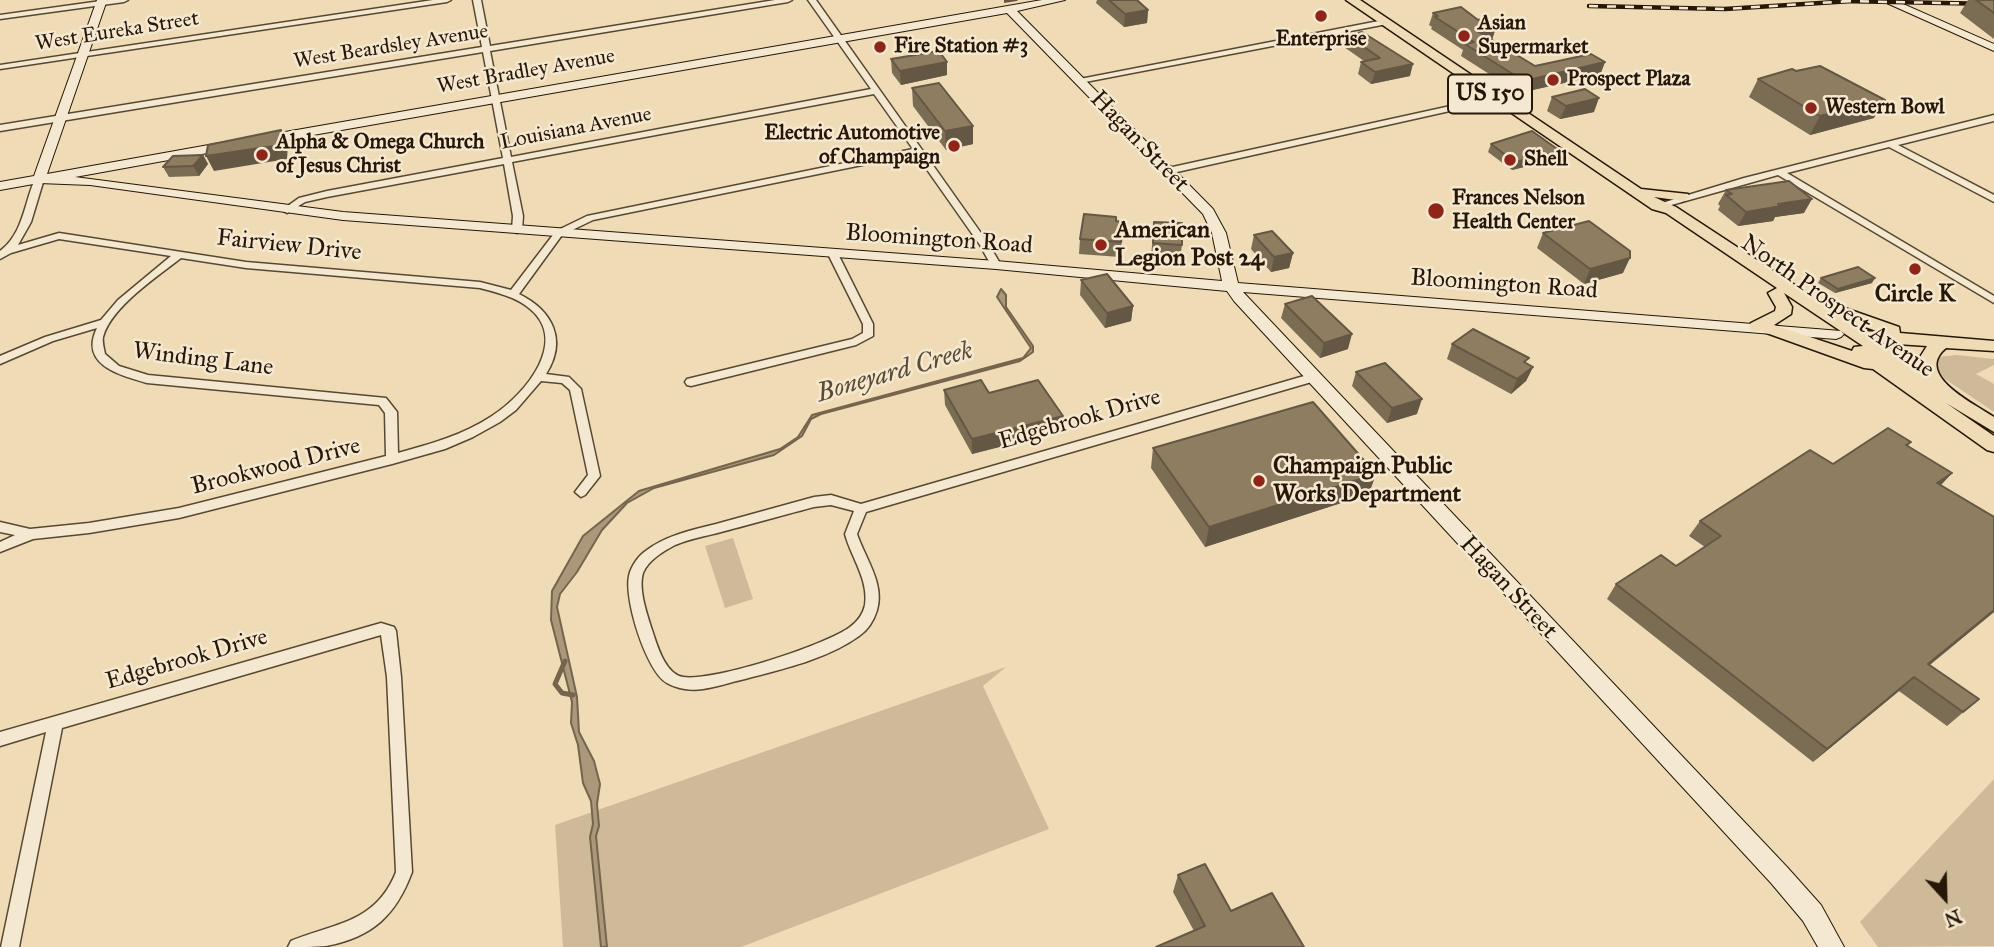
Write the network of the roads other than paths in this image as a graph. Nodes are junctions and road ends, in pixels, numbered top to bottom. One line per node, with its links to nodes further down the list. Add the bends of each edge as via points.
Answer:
1 (124, 0): 9 (street)
2 (447, 0): 16 (street, West Eureka Street)
3 (477, 0): 15 (street)
4 (788, 0): 15 (street, West Beardsley Avenue)
5 (812, 0): 13 (street)
6 (1060, 0): 10 (main road, West Bradley Avenue)
7 (1352, 0): 12 (main road, North Prospect Avenue / US 150)
8 (1885, 0): 14 (main road)
9 (102, 1): 11 (street); 16 (main road)
10 (1009, 9): 13 (main road, West Bradley Avenue); 18 (main road, Hagan Street)
11 (0, 17)
12 (1384, 22): 18 (street); 20 (main road, North Prospect Avenue / US 150)
13 (839, 38): 19 (street); 21 (main road, West Bradley Avenue)
14 (1994, 48)
15 (487, 49): 21 (street); 22 (street, West Beardsley Avenue)
16 (83, 55): 17 (street, West Eureka Street); 22 (main road)
17 (0, 67)
18 (1080, 82): 30 (main road, Hagan Street)
19 (876, 91): 28 (street); 29 (street, Louisiana Avenue)
20 (1496, 98): 30 (street); 34 (main road, North Prospect Avenue / US 150)
21 (496, 99): 25 (main road, West Bradley Avenue); 29 (street)
22 (61, 118): 24 (street, West Beardsley Avenue); 32 (main road)
23 (1994, 118): 27 (street)
24 (0, 128)
25 (254, 141)
26 (240, 144): 32 (main road)
27 (1892, 145): 31 (street); 36 (street)
28 (918, 151): 41 (street, via 607,214); 46 (street)
29 (507, 160): 38 (street, Louisiana Avenue, via 312,197); 40 (street)
30 (1168, 171): 47 (main road, Hagan Street, via 1218,225)
31 (1779, 172): 35 (street); 51 (street)
32 (39, 179): 33 (main road); 38 (main road, Bloomington Road, via 90,181); 39 (street)
33 (0, 186)
34 (1628, 187): 35 (main road); 37 (main road, North Prospect Avenue / US 150)
35 (1682, 197): 37 (street)
36 (1994, 199)
37 (1657, 206): 49 (main road, North Prospect Avenue / US 150, via 1658,214); 50 (main road, North Prospect Avenue / US 150, via 1671,210)
38 (287, 210): 40 (main road, Bloomington Road)
39 (25, 223): 42 (street, Fairview Drive); 43 (street)
40 (517, 230): 41 (main road, Bloomington Road)
41 (559, 233): 45 (main road, Bloomington Road); 48 (street)
42 (59, 236): 43 (street, Fairview Drive); 44 (street, Fairview Drive)
43 (5, 253)
44 (180, 254): 48 (street, Fairview Drive, via 256,266 480,285); 52 (street, Winding Lane, via 119,302)
45 (833, 254): 46 (main road, Bloomington Road); 63 (street, via 869,334)
46 (996, 265): 47 (main road, Bloomington Road)
47 (1230, 286): 53 (main road, Bloomington Road); 62 (main road, Hagan Street)
48 (514, 293): 61 (street, via 537,308 550,326 552,350)
49 (1776, 293): 53 (main road, via 1783,314); 54 (main road, North Prospect Avenue / US 150)
50 (1806, 299): 55 (main road, North Prospect Avenue); 56 (main road)
51 (1994, 300)
52 (102, 323): 59 (street); 67 (street, Winding Lane, via 99,354 115,370 128,375 382,401 391,412)
53 (1763, 328): 54 (main road, Bloomington Road); 60 (main road)
54 (1836, 334): 55 (main road); 60 (main road, North Prospect Avenue)
55 (1859, 335): 56 (main road); 64 (main road, North Prospect Avenue)
56 (1922, 340): 57 (main road)
57 (1943, 342): 58 (main road); 64 (main road, via 1926,362)
58 (1994, 346)
59 (0, 360)
60 (1886, 371): 66 (main road, North Prospect Avenue)
61 (540, 377): 67 (street, Brookwood Drive, via 512,408 478,430); 68 (street, via 565,380 575,389 594,476)
62 (1311, 378): 69 (street, Edgebrook Drive); 75 (main road, Hagan Street, via 1779,875 1812,913)
63 (691, 382)
64 (1944, 393): 65 (main road, North Prospect Avenue)
65 (1994, 426)
66 (1994, 445)
67 (392, 460): 71 (street, Brookwood Drive, via 179,513)
68 (581, 492)
69 (861, 509): 69 (street, via 831,500 814,502 672,541 650,554 636,573 635,589 645,630 663,671 683,683 703,683 828,645 855,631 872,602 851,534)
70 (0, 527): 71 (street)
71 (31, 534): 72 (street, Brookwood Drive)
72 (0, 547)
73 (55, 723): 74 (street, Edgebrook Drive); 76 (street); 77 (street, Edgebrook Drive, via 387,629 394,677 404,872 393,901 370,920)
74 (0, 739)
75 (1831, 945)
76 (10, 947)
77 (298, 947)

